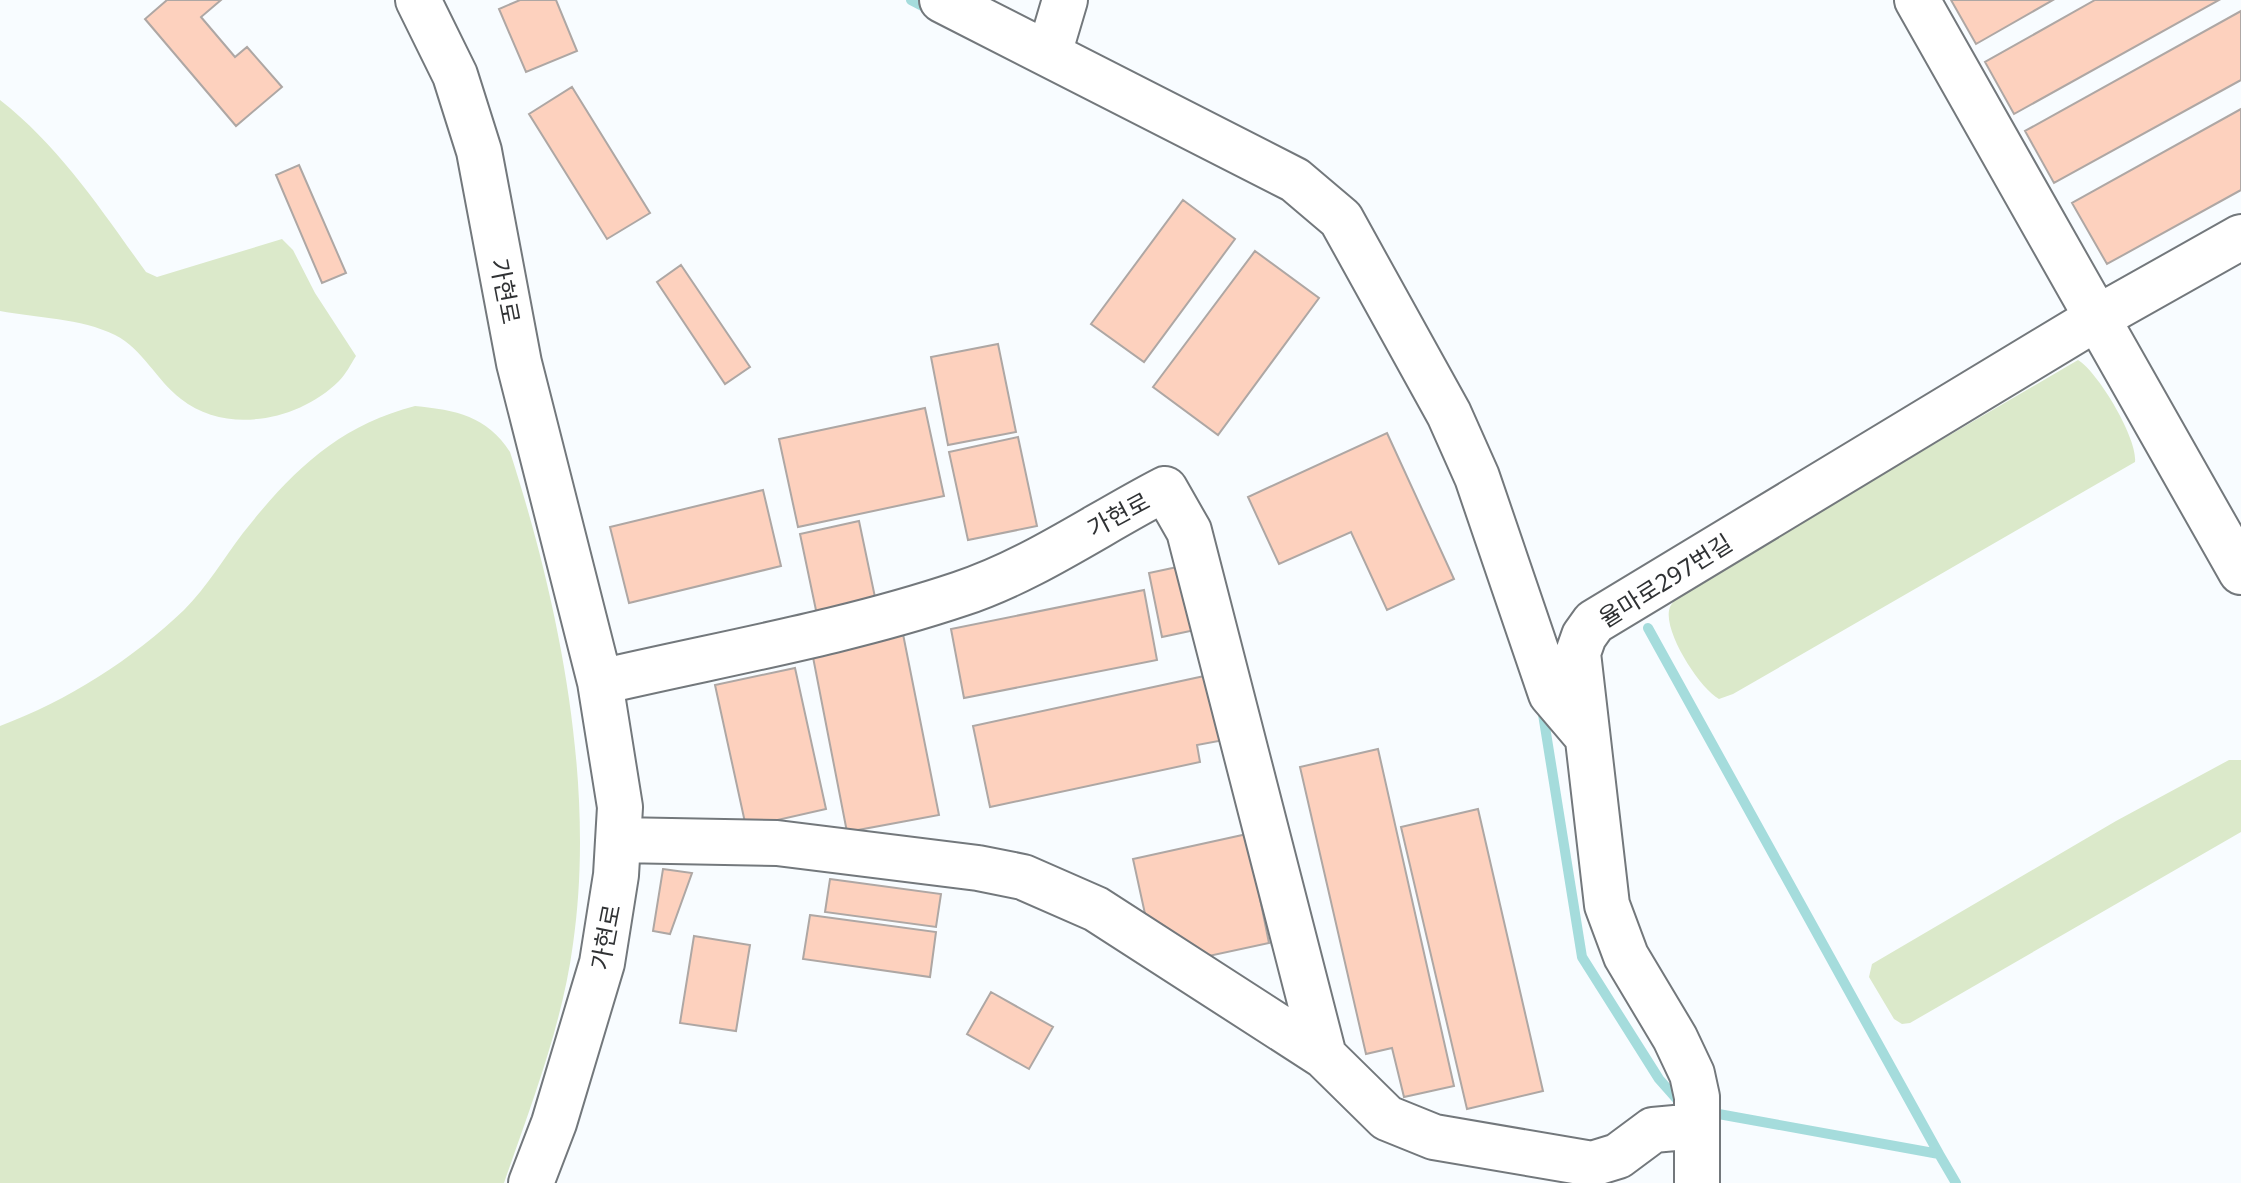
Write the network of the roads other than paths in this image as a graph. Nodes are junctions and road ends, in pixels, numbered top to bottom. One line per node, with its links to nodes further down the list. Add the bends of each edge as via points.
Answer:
1 (418, 0): 9 (street, 가현로, via 455,75 479,151 519,363)
2 (942, 0): 5 (street)
3 (1065, 0): 5 (street)
4 (1917, 0): 7 (street)
5 (1049, 54): 10 (street, via 1295,180 1341,219 1449,414 1477,477 1551,694)
6 (2241, 237): 7 (street, 율마로297번길)
7 (2097, 318): 8 (street); 10 (street, 율마로297번길, via 1594,622 1578,653)
8 (2241, 572)
9 (600, 682): 11 (street, 가현로, via 620,807); 12 (street, 가현로, via 960,594 1029,566 1165,489 1189,531)
10 (1585, 734): 13 (street, 율마로297번길, via 1607,905 1626,956 1685,1057 1697,1097)
11 (618, 840): 12 (street, via 777,843 1023,877 1096,909); 14 (street, 가현로, via 602,963)
12 (1324, 1056): 13 (street, via 1387,1118 1434,1137 1512,1152 1592,1164 1618,1156 1653,1130)
13 (1697, 1126): 15 (street, 율마로297번길)
14 (531, 1183)
15 (1697, 1183)

